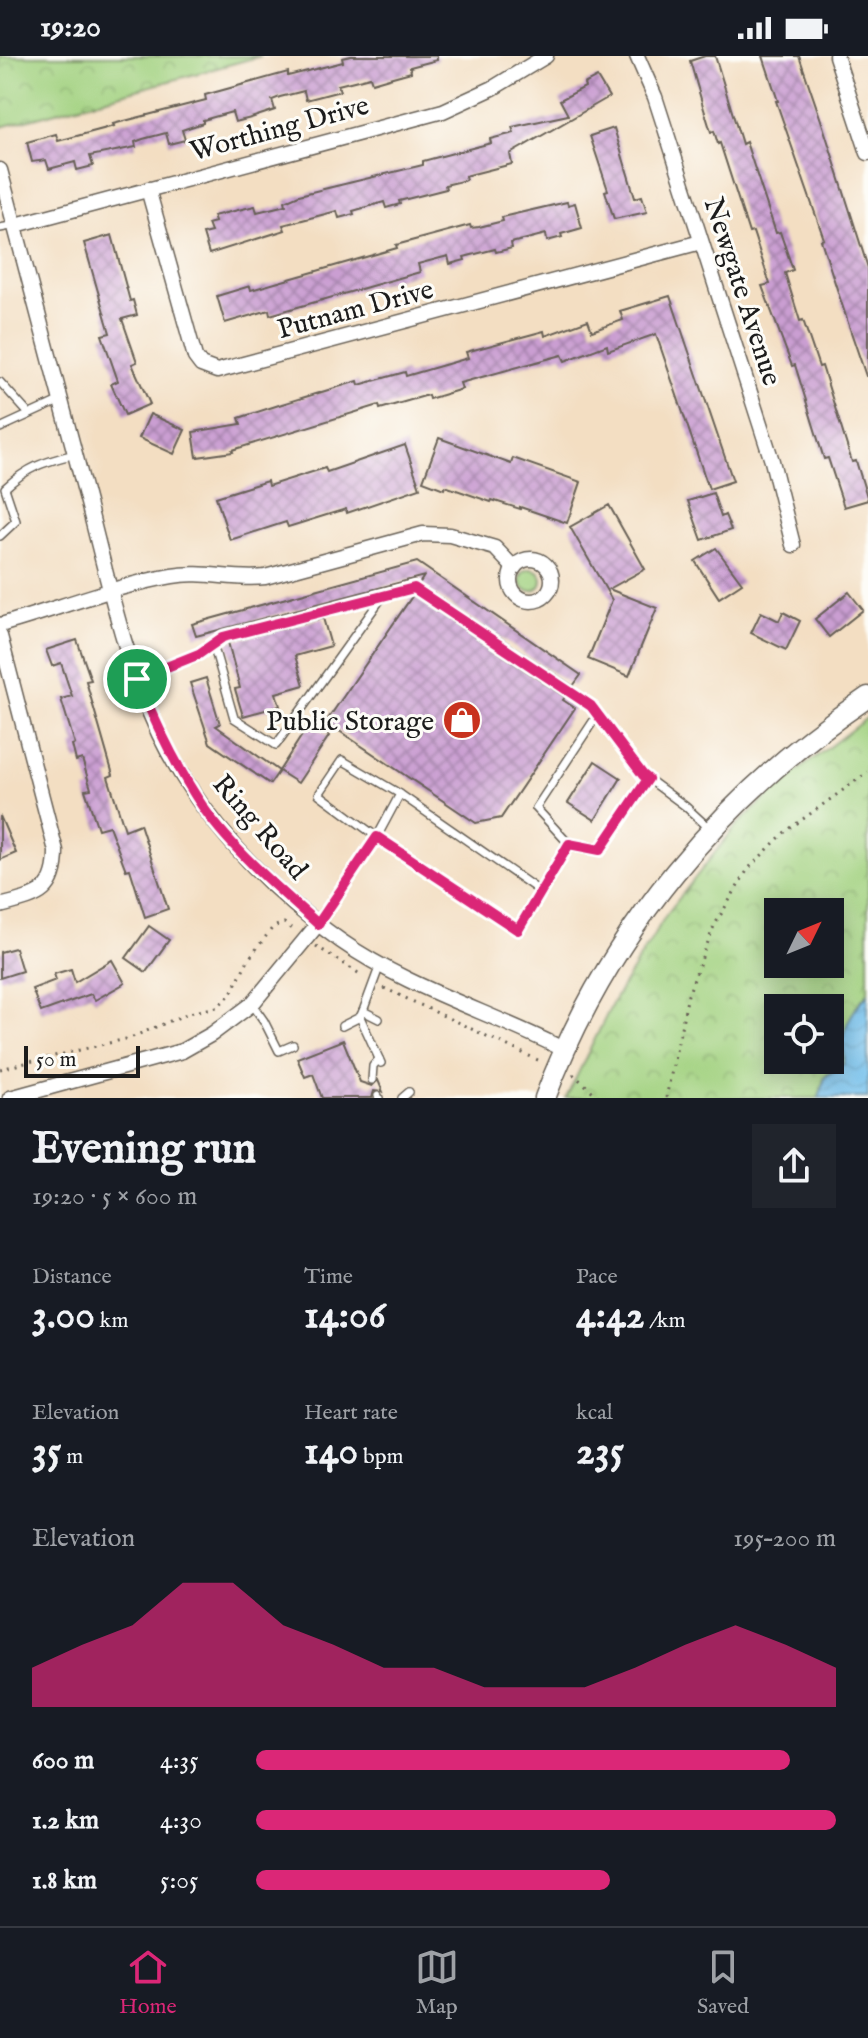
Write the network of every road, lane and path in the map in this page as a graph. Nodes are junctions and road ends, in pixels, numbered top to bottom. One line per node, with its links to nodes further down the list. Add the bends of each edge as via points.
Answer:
1 (546, 56): 6 (street, Worthing Drive, via 443,111)
2 (637, 56): 9 (street, Newgate Avenue)
3 (836, 56): 4 (street)
4 (868, 153)
5 (0, 170): 7 (street, Ring Road)
6 (148, 189): 7 (street, Worthing Drive); 9 (street, Putnam Drive, via 195,357 217,371)
7 (16, 225): 8 (lane); 11 (street, Ring Road)
8 (0, 228)
9 (701, 242): 16 (street, Newgate Avenue, via 777,475)
10 (0, 382): 12 (lane)
11 (61, 400): 12 (lane); 14 (street, Ring Road)
12 (29, 414): 13 (lane)
13 (0, 428)
14 (75, 454): 15 (lane, via 38,464 5,488 16,521); 18 (street, Ring Road)
15 (0, 536)
16 (793, 545)
17 (514, 568): 18 (street, via 495,548 433,533 265,577 183,575)
18 (112, 592): 20 (street); 23 (street, Ring Road)
19 (383, 596): 22 (lane, via 223,637); 22 (lane, via 276,745 234,718); 25 (lane, via 414,588)
20 (0, 625)
21 (0, 636): 33 (street, via 56,851 56,872 50,886 32,898)
22 (213, 644): 23 (lane)
23 (137, 679): 35 (street, Ring Road, via 160,735 207,812 265,877)
24 (868, 697): 29 (main road, via 787,756)
25 (598, 714): 27 (lane); 31 (lane, via 536,808)
26 (868, 772): 52 (path, via 785,832 748,869 714,926 688,995)
27 (648, 779): 29 (lane); 31 (lane, via 600,850)
28 (400, 794): 30 (lane); 30 (lane, via 342,760 319,794); 32 (lane)
29 (711, 830): 44 (main road, via 612,959)
30 (377, 837): 32 (lane, via 518,930); 35 (lane)
31 (569, 844): 32 (lane)
32 (541, 892)
33 (0, 906)
34 (284, 923): 45 (path, via 273,927 217,1007 130,1038)
35 (318, 924): 37 (street, Ring Road); 39 (street)
36 (321, 950): 38 (path)
37 (380, 965): 38 (lane); 44 (street, Ring Road)
38 (374, 983): 40 (lane); 44 (path)
39 (252, 1004): 43 (lane, via 279,1051); 48 (street, via 182,1051)
40 (362, 1014): 41 (lane); 42 (lane); 46 (lane, via 380,1061 373,1066)
41 (379, 1019)
42 (342, 1026)
43 (293, 1045)
44 (560, 1058): 50 (main road); 51 (path)
45 (0, 1069)
46 (372, 1080)
47 (409, 1092): 49 (lane)
48 (10, 1098)
49 (402, 1098)
50 (545, 1098)
51 (600, 1098)
52 (666, 1098)

